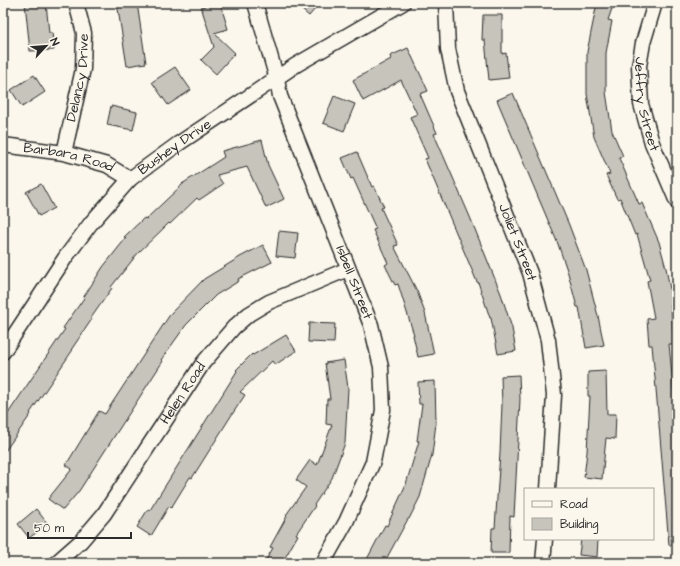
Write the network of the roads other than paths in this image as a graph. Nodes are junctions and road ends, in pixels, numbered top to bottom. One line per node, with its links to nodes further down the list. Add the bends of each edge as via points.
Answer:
1 (76, 3): 8 (street, Delancy Drive, via 84,33 83,69)
2 (255, 3): 6 (street, Isbell Street)
3 (403, 3): 6 (street, Bushey Drive)
4 (446, 3): 13 (street, Joliet Street, via 448,49 457,91 530,273 548,340 554,395)
5 (655, 3): 10 (street, Jeffry Street, via 643,43 640,66 641,104 652,142)
6 (278, 79): 9 (street, Bushey Drive, via 178,144); 11 (street, Isbell Street, via 280,96)
7 (3, 145): 8 (street, Barbara Road)
8 (64, 153): 9 (street, Barbara Road, via 107,165)
9 (130, 180): 12 (street, Bushey Drive, via 91,223 65,258)
10 (677, 202)
11 (348, 269): 15 (street, Helen Road, via 269,302 234,327 203,363 104,514 81,541); 16 (street, Isbell Street, via 371,325 381,367 382,410 373,462 346,522)
12 (3, 352)
13 (548, 488)
14 (545, 540): 17 (street)
15 (56, 563)
16 (323, 563)
17 (543, 563)

